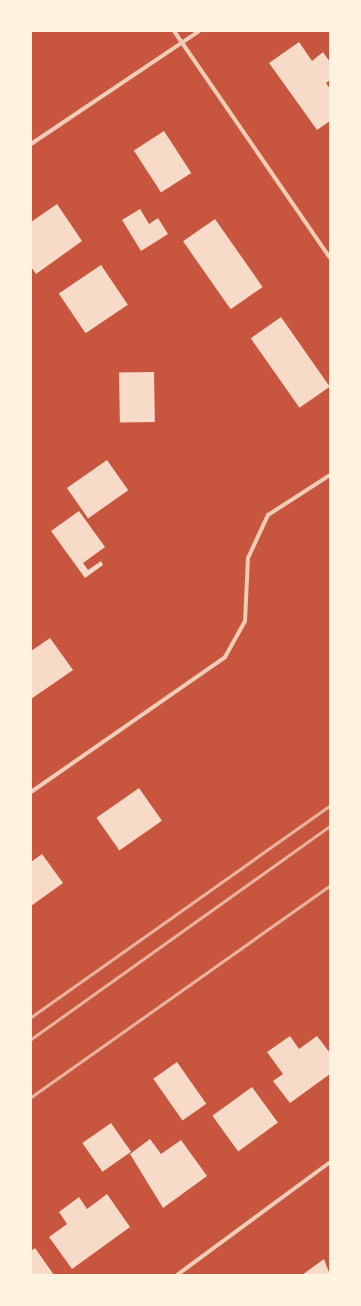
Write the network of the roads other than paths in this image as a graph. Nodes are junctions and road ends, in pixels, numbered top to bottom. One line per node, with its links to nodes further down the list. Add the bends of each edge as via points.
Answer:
1 (174, 31): 3 (street)
2 (199, 31): 3 (street)
3 (182, 43): 4 (street); 5 (street)
4 (31, 144)
5 (330, 258)
6 (330, 475): 7 (street, via 268,515 248,558 245,621 225,657)
7 (31, 792)
8 (330, 1162): 9 (street)
9 (177, 1275)

